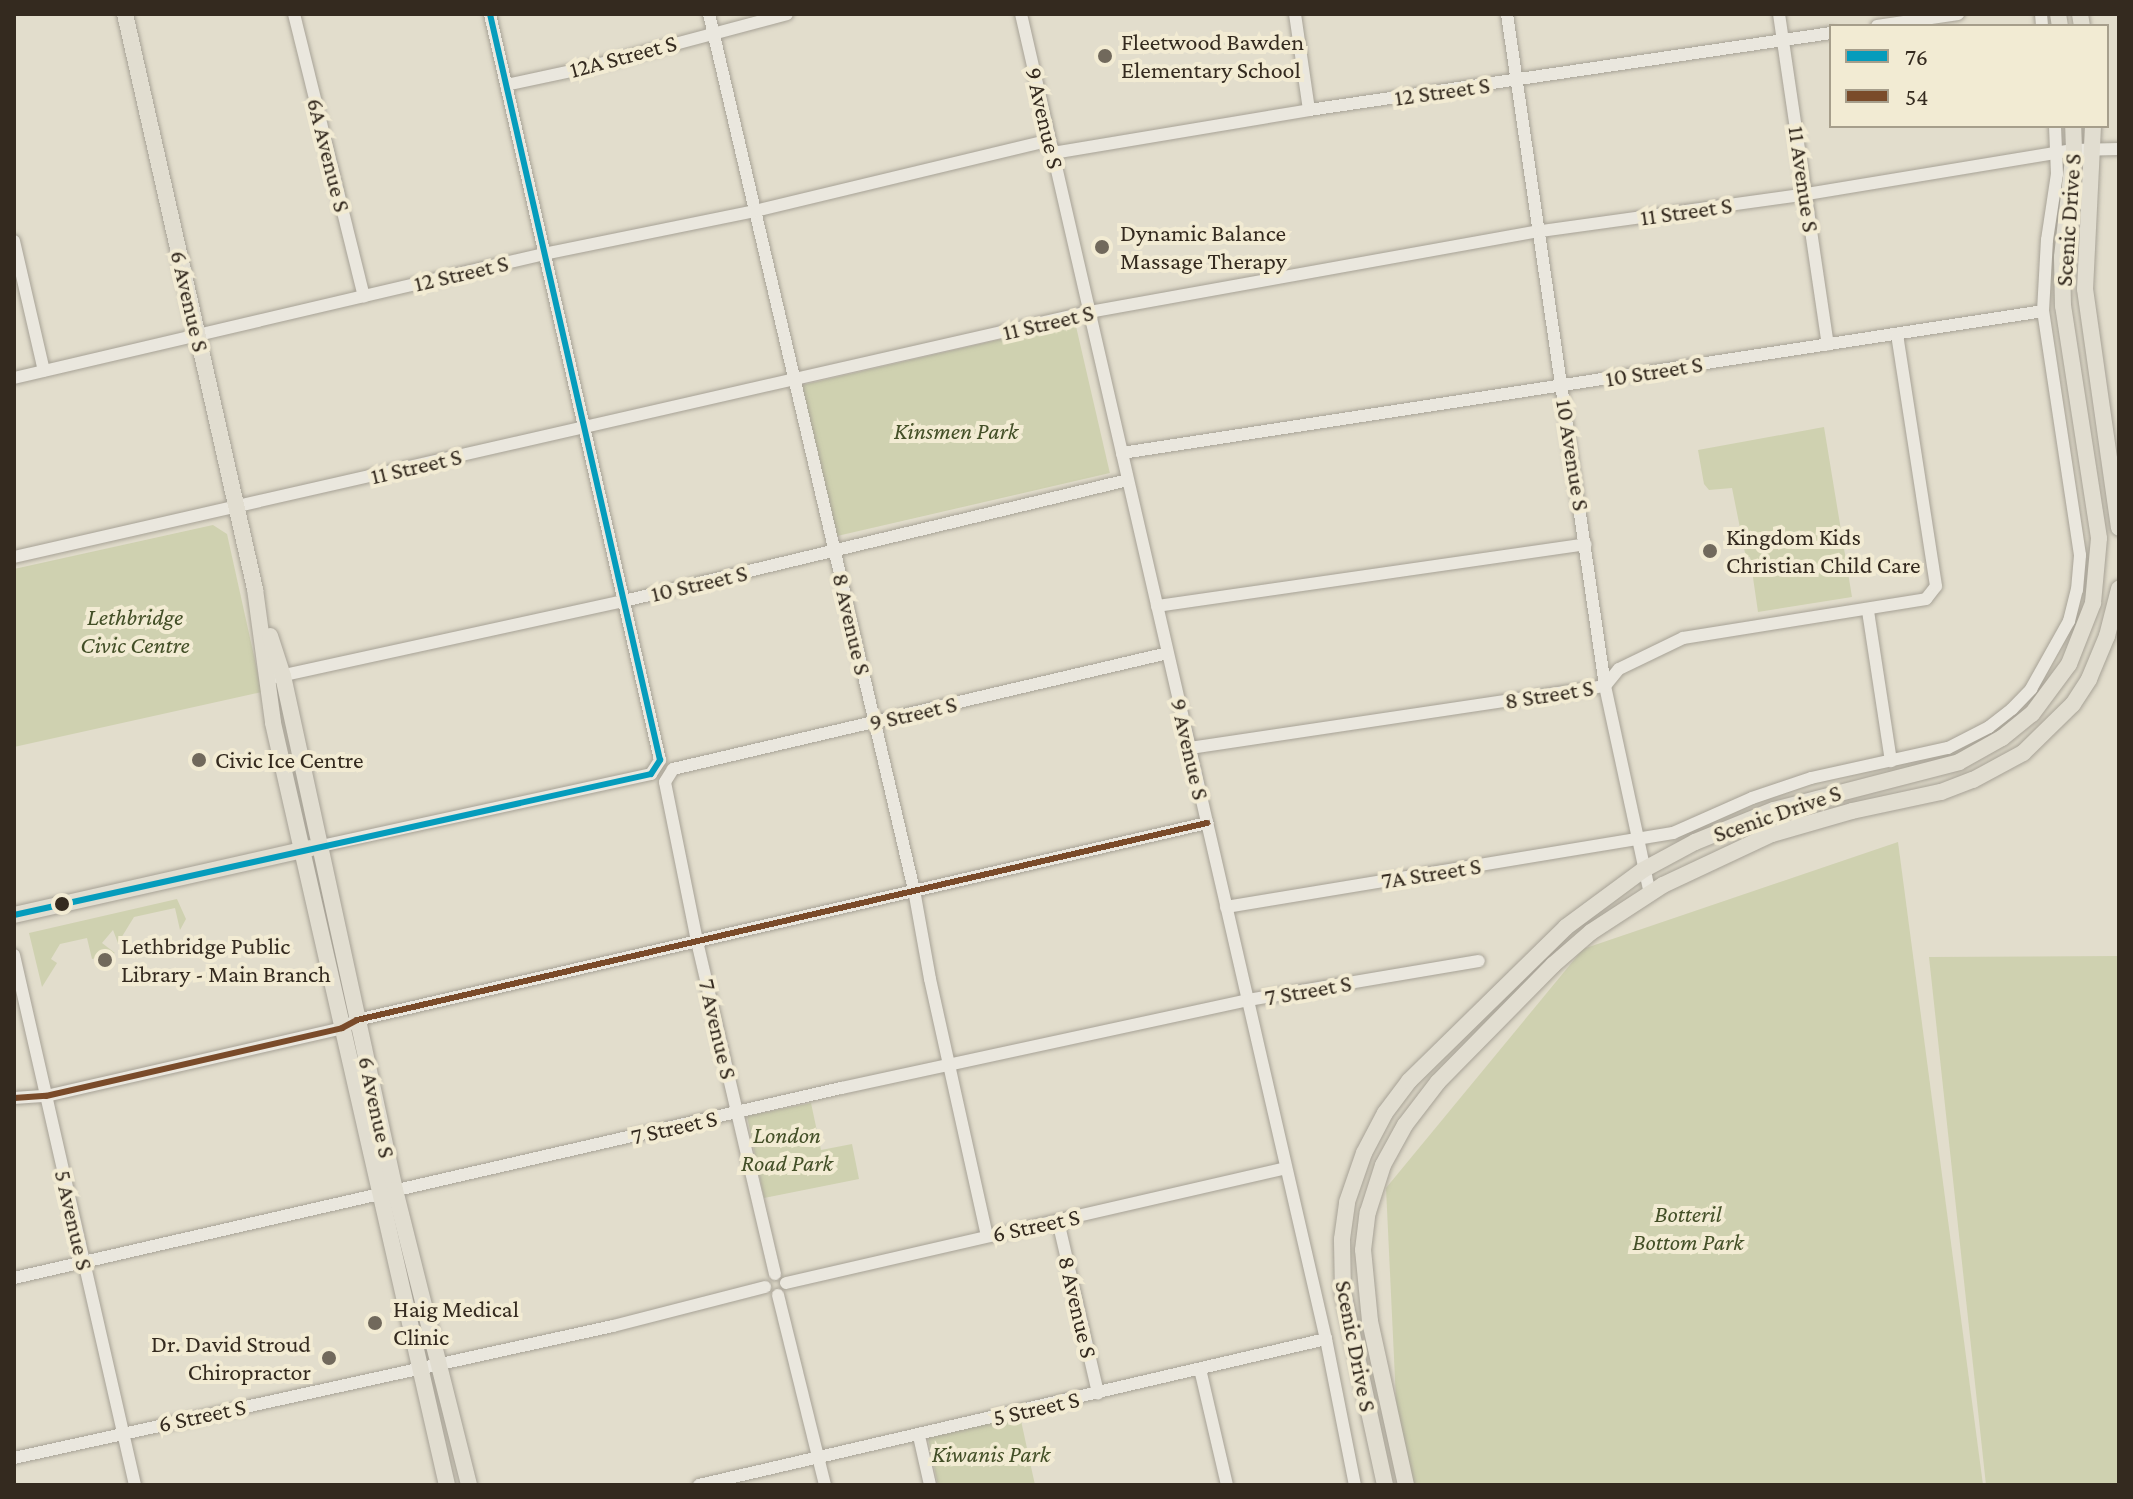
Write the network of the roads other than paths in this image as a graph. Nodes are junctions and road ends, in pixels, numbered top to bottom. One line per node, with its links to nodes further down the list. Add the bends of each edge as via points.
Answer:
1 (125, 14): 33 (main road, 6 Avenue S)
2 (294, 14): 30 (street, 6A Avenue S)
3 (490, 14): 16 (street)
4 (709, 14): 12 (street, 8 Avenue S)
5 (787, 14): 12 (street, 12A Street S)
6 (1021, 14): 21 (street, 9 Avenue S)
7 (1295, 14): 17 (street)
8 (1507, 14): 15 (street, 10 Avenue S)
9 (1779, 14): 14 (street, 11 Avenue S)
10 (1958, 14): 11 (street)
11 (1890, 24)
12 (713, 32): 16 (street, 12A Street S); 26 (street, 8 Avenue S)
13 (1829, 33): 14 (street, 12 Street S)
14 (1783, 40): 15 (street, 12 Street S); 25 (street, 11 Avenue S)
15 (1517, 79): 17 (street, 12 Street S); 27 (street, 10 Avenue S)
16 (506, 85): 29 (street)
17 (1309, 110): 21 (street, 12 Street S)
18 (2056, 128): 24 (street, Scenic Drive S)
19 (2072, 128): 24 (main road, Scenic Drive S)
20 (2093, 128): 23 (main road, Scenic Drive S)
21 (1051, 146): 26 (street, 12 Street S); 32 (street, 9 Avenue S)
22 (2119, 149): 23 (street, 11 Street S)
23 (2094, 150): 24 (street, 11 Street S); 44 (main road, Scenic Drive S, via 2085,289)
24 (2066, 151): 25 (street, 11 Street S); 31 (street, Scenic Drive S, via 2047,240); 63 (main road, Scenic Drive S, via 2062,294 2099,538 2093,603 2069,664 2032,714 1959,762 1774,810)
25 (1807, 194): 27 (street, 11 Street S); 35 (street, 11 Avenue S)
26 (755, 211): 29 (street, 12 Street S); 38 (street, 8 Avenue S)
27 (1541, 231): 32 (street, 11 Street S); 39 (street, 10 Avenue S)
28 (14, 241): 36 (street)
29 (544, 254): 30 (street, 12 Street S); 40 (street)
30 (364, 296): 33 (street, 12 Street S)
31 (2043, 311): 34 (street, 10 Street S); 57 (street, Scenic Drive S, via 2080,555 2069,621 2031,689 1989,727 1948,748)
32 (1089, 312): 38 (street, 11 Street S); 41 (street, 9 Avenue S)
33 (197, 333): 36 (street, 12 Street S); 43 (main road, 6 Avenue S)
34 (1897, 334): 35 (street, 10 Street S); 51 (street, 8 Street S, via 1936,586 1920,601)
35 (1828, 344): 39 (street, 10 Street S)
36 (44, 371): 37 (street, 12 Street S)
37 (14, 378)
38 (795, 380): 40 (street, 11 Street S); 46 (street, 8 Avenue S)
39 (1563, 385): 41 (street, 10 Street S); 45 (street, 10 Avenue S)
40 (584, 429): 43 (street, 11 Street S); 49 (street)
41 (1122, 453): 42 (street, 9 Avenue S)
42 (1128, 480): 46 (street, 10 Street S); 50 (street, 9 Avenue S)
43 (236, 506): 47 (street, 11 Street S); 53 (main road, 6 Avenue S)
44 (2119, 528)
45 (1586, 544): 50 (street); 54 (street, 10 Avenue S)
46 (835, 550): 49 (street, 10 Street S); 55 (street, 8 Avenue S)
47 (14, 557)
48 (2119, 589): 65 (main road, Scenic Drive S, via 2089,679 2073,704 2023,753 1941,792 1772,834)
49 (624, 601): 53 (street, 10 Street S); 61 (street, via 660,760 651,774)
50 (1157, 606): 52 (street, 9 Avenue S)
51 (1868, 611): 54 (street, 8 Street S, via 1683,638 1619,669); 57 (street)
52 (1168, 653): 55 (street, 9 Street S); 56 (street, 9 Avenue S)
53 (276, 677): 61 (main road, 6 Avenue S); 62 (main road, 6 Avenue S, via 273,723)
54 (1605, 686): 56 (street, 8 Street S); 60 (street, 10 Avenue S)
55 (875, 722): 58 (street, 9 Street S, via 673,769); 64 (street, 8 Avenue S)
56 (1190, 748): 59 (street, 9 Avenue S)
57 (1891, 761): 60 (street, Scenic Drive S, via 1811,778 1673,833)
58 (665, 782): 68 (street, 7 Avenue S)
59 (1207, 823): 64 (street); 66 (street, 9 Avenue S)
60 (1636, 840): 63 (street, 10 Avenue S); 66 (street, 7A Street S)
61 (321, 846): 62 (main road); 72 (main road, 6 Avenue S)
62 (301, 850): 67 (main road); 72 (main road, 6 Avenue S)
63 (1643, 870): 65 (street, 10 Avenue S); 103 (main road, Scenic Drive S, via 1529,960 1409,1081 1364,1153 1347,1202 1340,1265 1352,1344)
64 (914, 890): 68 (street); 73 (street, 8 Avenue S)
65 (1650, 894): 104 (main road, Scenic Drive S, via 1591,932 1518,997 1438,1082 1383,1165 1363,1250 1366,1296)
66 (1226, 907): 71 (street, 9 Avenue S)
67 (14, 915)
68 (697, 941): 72 (street); 76 (street, 7 Avenue S)
69 (14, 955): 74 (street, 5 Avenue S)
70 (1479, 961): 71 (street, 7 Street S)
71 (1248, 1000): 73 (street, 7 Street S); 77 (street, 9 Avenue S)
72 (350, 1024): 74 (street); 78 (main road, 6 Avenue S)
73 (949, 1065): 76 (street, 7 Street S); 80 (street, 8 Avenue S)
74 (46, 1096): 75 (street); 81 (street, 5 Avenue S)
75 (14, 1098)
76 (737, 1112): 78 (street, 7 Street S); 82 (street, 7 Avenue S)
77 (1286, 1168): 79 (street, 6 Street S); 87 (street, 9 Avenue S)
78 (387, 1192): 81 (street, 7 Street S); 88 (main road, 6 Avenue S)
79 (1058, 1221): 80 (street, 6 Street S); 90 (street, 8 Avenue S)
80 (987, 1236): 84 (street, 6 Street S)
81 (83, 1262): 83 (street, 7 Street S); 91 (street, 5 Avenue S)
82 (775, 1274): 84 (street); 85 (street)
83 (14, 1278)
84 (786, 1283): 86 (street)
85 (765, 1287): 86 (street); 88 (street, 6 Street S)
86 (778, 1295): 94 (street)
87 (1326, 1339): 89 (street, 5 Street S); 102 (street, 9 Avenue S)
88 (428, 1365): 91 (street, 6 Street S); 96 (main road, 6 Avenue S); 97 (main road, 6 Avenue S)
89 (1200, 1369): 90 (street, 5 Street S); 101 (street)
90 (1098, 1393): 92 (street, 5 Street S)
91 (122, 1432): 93 (street, 6 Street S); 95 (street, 5 Avenue S)
92 (919, 1436): 94 (street, 5 Street S); 100 (street)
93 (14, 1458)
94 (820, 1459): 98 (street, 5 Street S); 99 (street)
95 (135, 1485)
96 (447, 1485)
97 (469, 1485)
98 (699, 1485)
99 (825, 1485)
100 (930, 1485)
101 (1227, 1485)
102 (1355, 1485)
103 (1385, 1485)
104 (1406, 1485)

